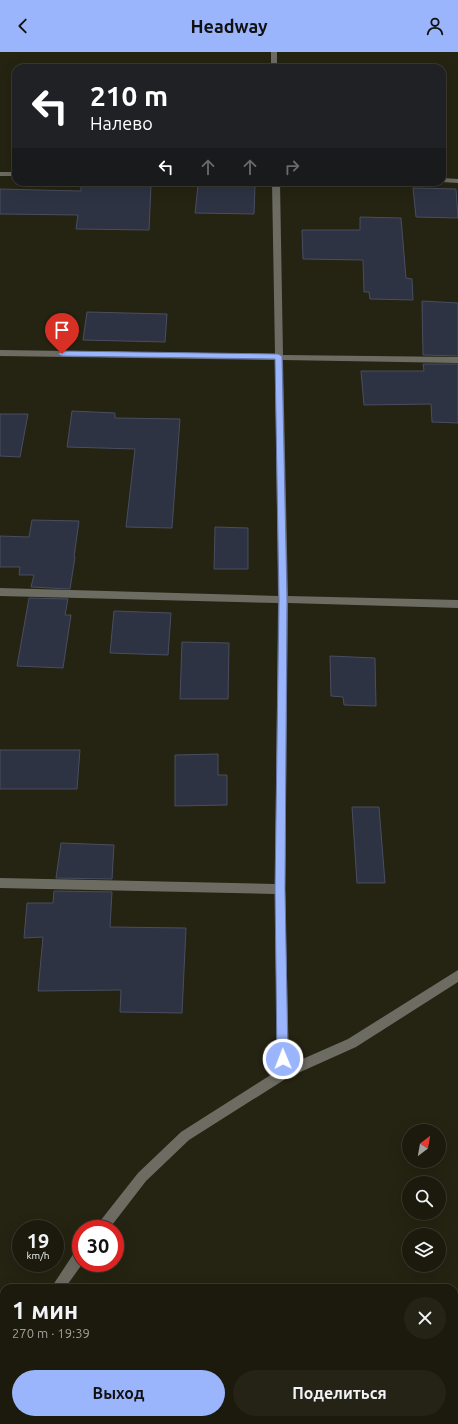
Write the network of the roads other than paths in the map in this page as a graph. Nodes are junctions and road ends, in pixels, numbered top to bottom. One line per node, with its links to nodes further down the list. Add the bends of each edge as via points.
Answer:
1 (274, 52): 2 (street)
2 (274, 64)
3 (0, 174): 4 (street)
4 (12, 174)
5 (446, 180): 6 (street)
6 (458, 180)
7 (276, 186): 9 (street)
8 (0, 353): 9 (street)
9 (278, 356): 10 (street); 12 (street)
10 (458, 360)
11 (0, 592): 12 (street)
12 (283, 600): 13 (street); 15 (street)
13 (458, 604)
14 (0, 883): 15 (street)
15 (280, 889): 17 (street)
16 (458, 976): 17 (street, via 352,1043)
17 (283, 1074): 18 (street, via 185,1136 142,1177)
18 (108, 1220)
19 (72, 1267): 20 (street)
20 (60, 1284)

